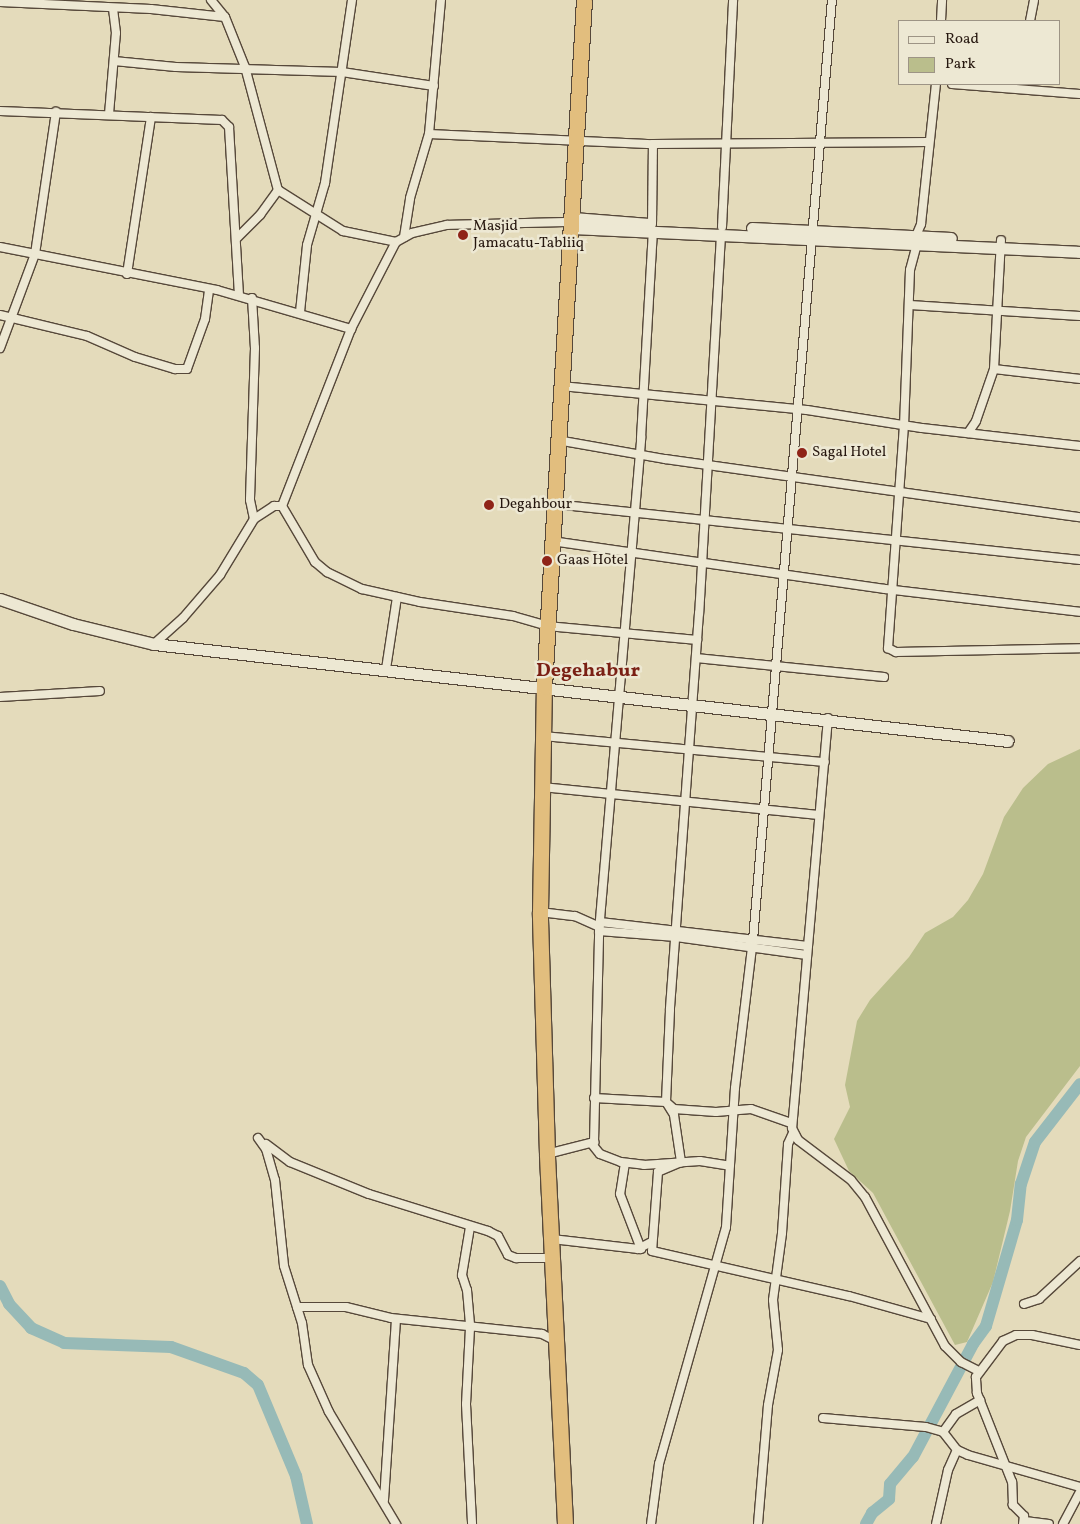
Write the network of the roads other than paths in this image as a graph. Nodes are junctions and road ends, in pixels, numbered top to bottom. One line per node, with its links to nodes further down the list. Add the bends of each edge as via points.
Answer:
1 (211, 0): 12 (street)
2 (352, 0): 17 (street)
3 (441, 0): 20 (street)
4 (584, 0): 28 (highway)
5 (733, 0): 31 (street)
6 (832, 0): 32 (street)
7 (942, 0): 13 (street)
8 (1034, 0): 14 (street)
9 (10, 1): 10 (street); 11 (street)
10 (0, 2)
11 (113, 9): 12 (street, via 152,9); 15 (street, via 116,34)
12 (225, 17): 16 (street)
13 (941, 20)
14 (1030, 20)
15 (114, 61): 16 (street, via 176,67); 25 (street)
16 (245, 67): 17 (street); 33 (street)
17 (342, 72): 20 (street); 34 (street, via 325,183)
18 (936, 85): 29 (street)
19 (984, 85): 21 (street)
20 (434, 86): 27 (street)
21 (1017, 86): 22 (street)
22 (1080, 94)
23 (0, 111): 24 (street)
24 (56, 112): 25 (street); 47 (street)
25 (109, 114): 26 (street)
26 (151, 117): 40 (street, via 212,118 222,120 229,127); 48 (street)
27 (429, 134): 28 (street); 39 (street, via 410,198)
28 (576, 140): 30 (street); 35 (highway)
29 (929, 142): 32 (street); 41 (street)
30 (654, 144): 31 (street); 36 (street)
31 (728, 145): 32 (street); 37 (street)
32 (821, 145): 38 (street)
33 (278, 190): 34 (street); 40 (street)
34 (316, 216): 42 (street, via 342,231); 54 (street, via 307,245)
35 (572, 223): 36 (street); 39 (street, via 466,223 428,229); 62 (highway)
36 (653, 228): 37 (street); 63 (street)
37 (721, 231): 38 (street); 64 (street)
38 (810, 234): 41 (street); 65 (street)
39 (404, 237): 42 (street)
40 (237, 238): 50 (street)
41 (917, 240): 43 (street); 52 (street, via 910,270)
42 (396, 242): 58 (street)
43 (1000, 244): 44 (street); 46 (street); 53 (street)
44 (1080, 244)
45 (0, 247): 47 (street)
46 (1080, 252)
47 (35, 254): 48 (street); 57 (street)
48 (127, 274): 49 (street)
49 (209, 289): 50 (street); 57 (street, via 205,320 187,369 175,369 135,356 87,336)
50 (239, 295): 51 (street)
51 (252, 298): 54 (street); 78 (street, via 255,348 250,500)
52 (910, 305): 53 (street); 66 (street)
53 (997, 310): 56 (street); 60 (street)
54 (300, 312): 58 (street)
55 (0, 316): 57 (street)
56 (1080, 316)
57 (12, 318): 59 (street)
58 (351, 329): 75 (street)
59 (0, 348)
60 (994, 368): 61 (street); 67 (street, via 976,421)
61 (1080, 379)
62 (561, 386): 63 (street); 68 (highway)
63 (644, 392): 64 (street); 70 (street)
64 (712, 400): 65 (street); 71 (street)
65 (796, 408): 66 (street); 72 (street)
66 (904, 425): 67 (street); 73 (street)
67 (968, 433): 69 (street)
68 (558, 440): 70 (street); 74 (highway)
69 (1080, 446)
70 (639, 455): 71 (street); 76 (street)
71 (708, 465): 72 (street); 79 (street)
72 (790, 475): 73 (street); 80 (street)
73 (899, 490): 77 (street); 82 (street)
74 (554, 504): 76 (street); 81 (highway)
75 (282, 506): 78 (street, via 274,506); 88 (street, via 306,551 327,572 362,589)
76 (634, 512): 79 (street); 83 (street)
77 (1080, 516)
78 (254, 520): 94 (street, via 220,575 183,618)
79 (705, 520): 80 (street); 85 (street)
80 (785, 529): 82 (street); 86 (street)
81 (552, 541): 83 (street); 91 (highway)
82 (895, 541): 84 (street); 87 (street)
83 (631, 550): 85 (street); 92 (street)
84 (1080, 560)
85 (702, 561): 86 (street); 93 (street)
86 (782, 574): 87 (street); 97 (street)
87 (891, 589): 90 (street); 95 (street, via 888,629 891,651)
88 (397, 596): 91 (street, via 513,616); 98 (street)
89 (0, 599): 94 (street, via 73,624)
90 (1080, 612)
91 (547, 626): 92 (street); 100 (highway)
92 (624, 633): 93 (street); 102 (street)
93 (697, 640): 96 (street)
94 (154, 644): 98 (street)
95 (1080, 648)
96 (696, 658): 97 (street); 104 (street)
97 (774, 666): 99 (street); 105 (street)
98 (386, 669): 100 (street)
99 (884, 677)
100 (544, 687): 102 (street); 107 (highway)
101 (100, 691): 103 (street)
102 (619, 696): 104 (street); 109 (street)
103 (0, 697)
104 (692, 703): 105 (street); 110 (street)
105 (770, 712): 106 (street); 111 (street)
106 (828, 718): 108 (street); 112 (street)
107 (543, 736): 109 (street); 113 (highway)
108 (1008, 741)
109 (615, 743): 110 (street); 114 (street)
110 (689, 750): 111 (street); 115 (street)
111 (766, 757): 112 (street); 116 (street)
112 (825, 762): 117 (street)
113 (542, 787): 114 (street); 118 (highway)
114 (611, 794): 115 (street); 120 (street)
115 (686, 801): 116 (street); 121 (street)
116 (762, 809): 117 (street); 124 (street)
117 (819, 815): 126 (street)
118 (540, 912): 120 (street, via 576,916); 135 (highway)
119 (639, 926): 120 (street); 121 (street); 122 (street)
120 (600, 927): 122 (street); 129 (street)
121 (676, 934): 122 (street); 123 (street); 125 (street); 130 (street)
122 (638, 936)
123 (718, 936): 124 (street); 125 (street)
124 (753, 940): 126 (street); 127 (street)
125 (717, 945): 127 (street)
126 (808, 946): 128 (street)
127 (752, 949): 128 (street); 131 (street)
128 (806, 955): 132 (street)
129 (594, 1098): 130 (street); 134 (street, via 594,1142)
130 (666, 1102): 131 (street, via 674,1108 716,1112); 136 (street, via 674,1115)
131 (734, 1109): 132 (street, via 751,1110); 138 (street)
132 (791, 1123): 133 (street)
133 (793, 1133): 146 (street, via 788,1144); 150 (street, via 851,1180 872,1207)
134 (591, 1143): 135 (street); 137 (street, via 600,1154)
135 (547, 1154): 140 (highway)
136 (681, 1162): 137 (street); 138 (street); 141 (street, via 658,1172)
137 (625, 1163): 142 (street, via 620,1194)
138 (730, 1166): 145 (street, via 726,1227)
139 (470, 1227): 143 (street, via 498,1236 508,1254 516,1258); 148 (street, via 369,1194 290,1162 258,1138 266,1149 275,1180 284,1266); 151 (street, via 462,1275 467,1290)
140 (552, 1239): 142 (street); 143 (highway)
141 (651, 1242): 142 (street); 145 (street, via 652,1251)
142 (641, 1249)
143 (553, 1258): 152 (highway)
144 (1080, 1261): 147 (street, via 1039,1299)
145 (714, 1265): 146 (street); 168 (street, via 659,1464)
146 (776, 1279): 150 (street); 169 (street, via 773,1300 778,1350 768,1405)
147 (1024, 1304)
148 (297, 1307): 149 (street, via 346,1307); 163 (street, via 308,1365 321,1394)
149 (396, 1319): 151 (street); 163 (street)
150 (931, 1319): 154 (street, via 949,1351)
151 (470, 1328): 152 (street, via 542,1334); 166 (street, via 466,1404)
152 (558, 1342): 167 (highway)
153 (1080, 1345): 154 (street, via 1016,1335 1003,1341)
154 (979, 1371): 155 (street, via 976,1376)
155 (980, 1400): 157 (street, via 956,1414); 159 (street)
156 (823, 1418): 157 (street)
157 (943, 1432): 158 (street)
158 (957, 1450): 159 (street); 170 (street, via 948,1470)
159 (1006, 1466): 161 (street); 164 (street, via 1012,1482 1013,1505 1024,1516)
160 (1080, 1478): 161 (street)
161 (1077, 1486)
162 (1080, 1492): 172 (street)
163 (384, 1500): 165 (street)
164 (1024, 1523): 171 (street)
165 (396, 1524)
166 (472, 1524)
167 (565, 1524)
168 (651, 1524)
169 (758, 1524)
170 (936, 1524)
171 (1049, 1524)
172 (1063, 1524)

